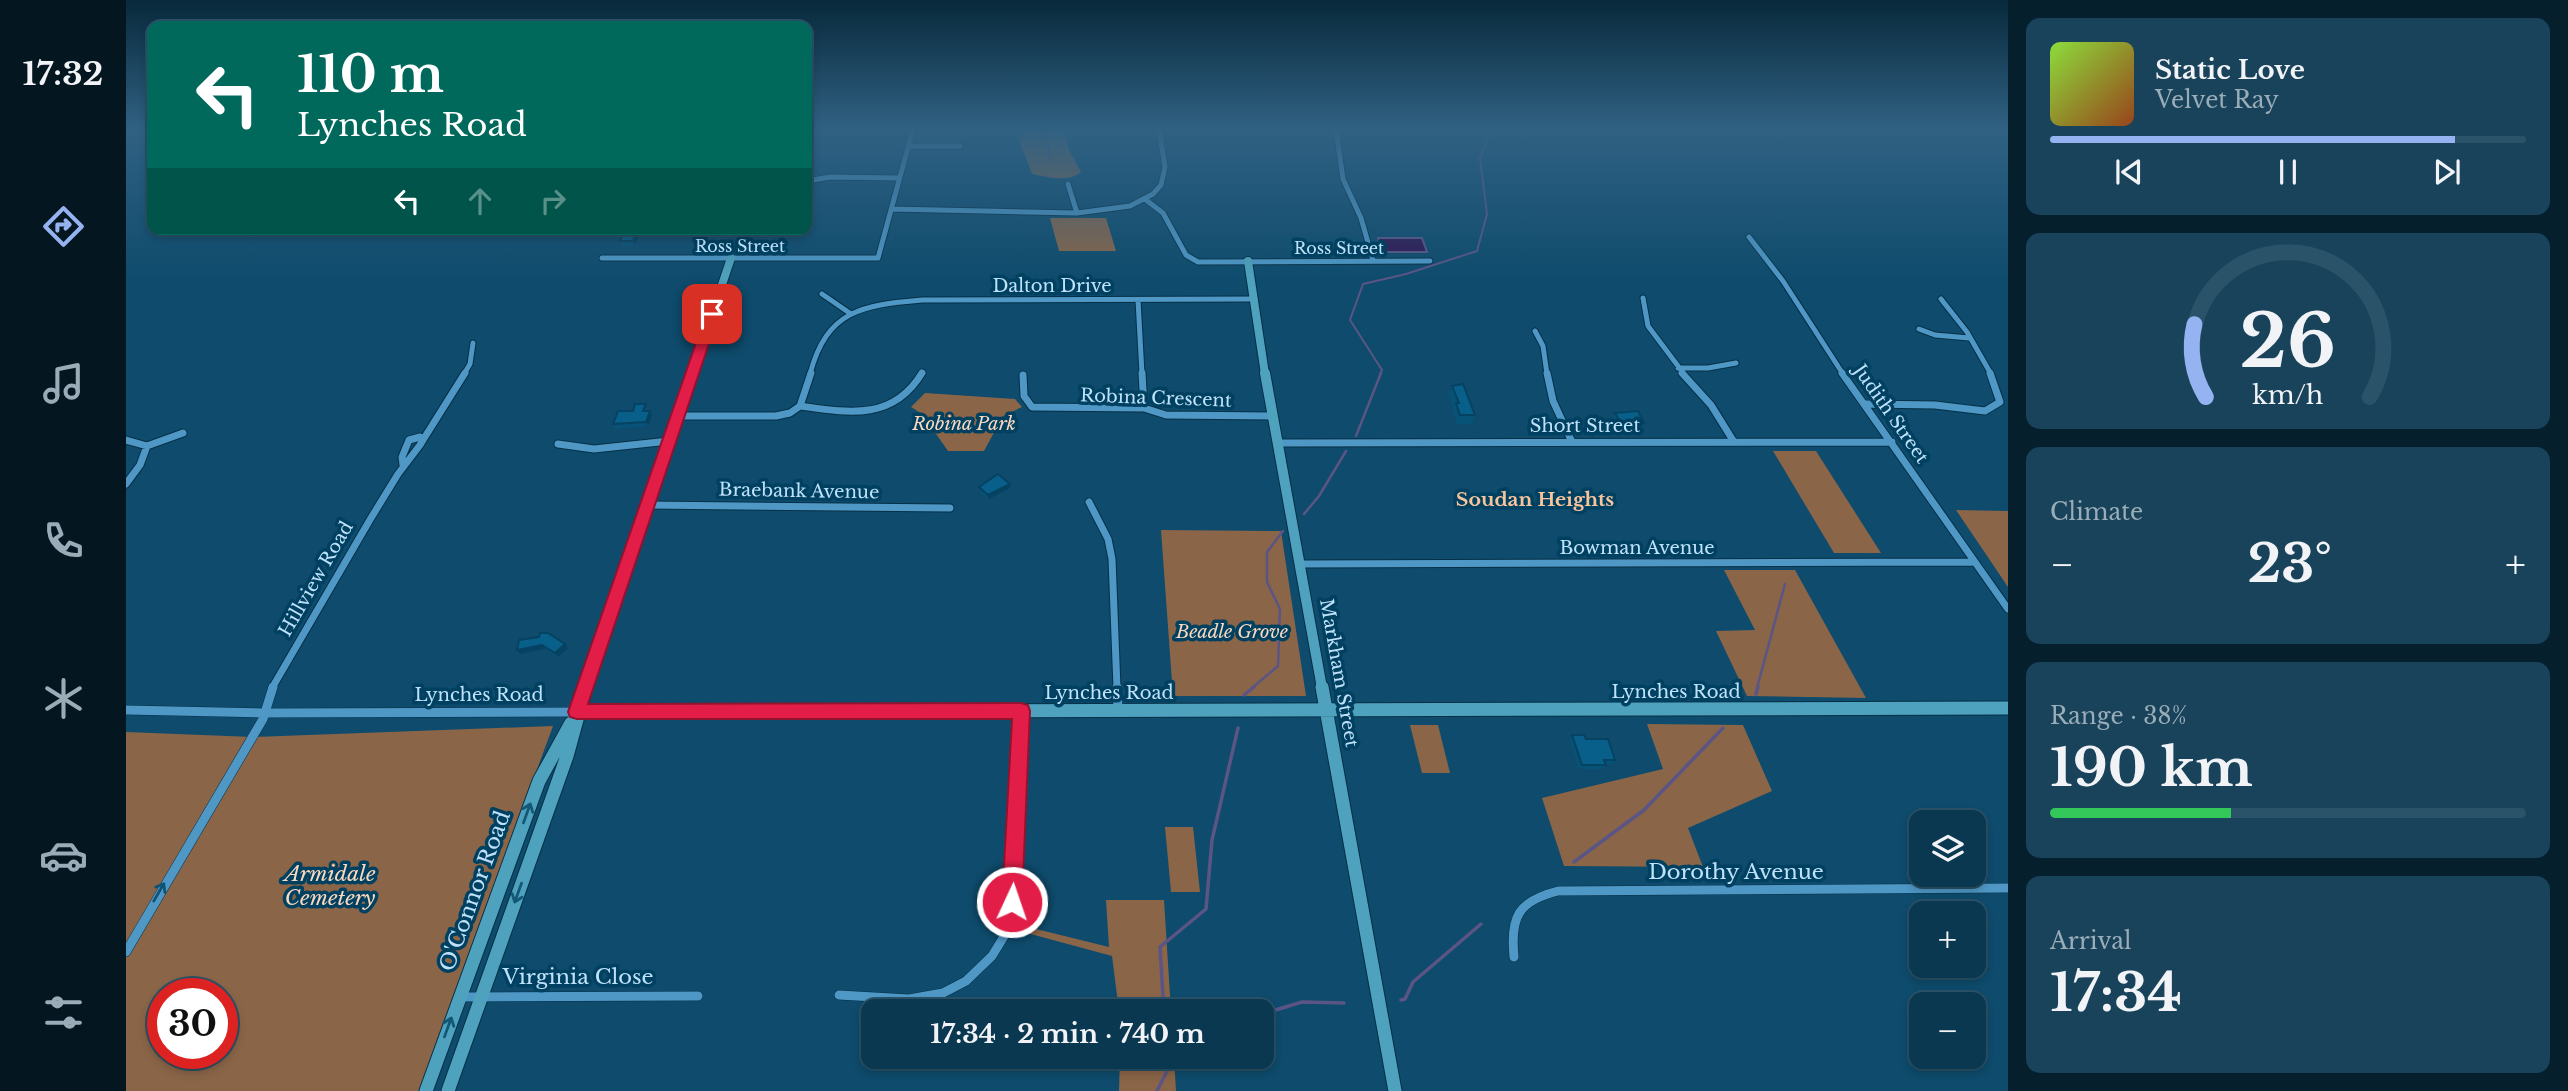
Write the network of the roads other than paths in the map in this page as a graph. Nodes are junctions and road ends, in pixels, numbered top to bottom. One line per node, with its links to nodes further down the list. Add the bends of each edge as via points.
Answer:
1 (899, 180): 6 (street)
2 (1162, 180): 5 (street)
3 (1344, 180): 11 (street, via 1364,225)
4 (1068, 184): 7 (street)
5 (1146, 200): 7 (street, via 1114,210); 12 (street, Ross Street, via 1163,213 1190,258 1198,262)
6 (892, 209): 7 (street); 10 (street, Ross Street, via 878,258)
7 (1077, 213)
8 (1749, 237): 28 (street, Judith Street)
9 (602, 258): 10 (street, Ross Street)
10 (732, 258): 31 (street, O'Connor Road)
11 (1373, 260): 12 (street, Ross Street); 13 (street, Ross Street)
12 (1248, 261): 16 (street, Markham Street)
13 (1430, 261)
14 (822, 294): 19 (street)
15 (1643, 298): 25 (street, via 1648,326)
16 (1255, 299): 18 (street, Dalton Drive); 32 (street, Markham Street)
17 (1941, 299): 22 (street)
18 (1138, 300): 19 (street, Dalton Drive, via 922,300); 30 (street)
19 (851, 314): 29 (street, Dalton Drive, via 819,344)
20 (1919, 330): 22 (street)
21 (1535, 331): 37 (street, via 1549,363 1550,393)
22 (1969, 338): 28 (street, via 1999,392 2000,402 1994,408)
23 (473, 343): 35 (street, Hillview Road, via 470,363)
24 (1735, 363): 25 (street)
25 (1678, 368): 38 (street, via 1711,405)
26 (922, 372): 29 (street, via 892,405)
27 (1023, 374): 30 (street, Robina Crescent, via 1021,393 1032,407)
28 (1866, 404): 39 (street, Judith Street)
29 (800, 406): 31 (street, via 776,416)
30 (1144, 408): 32 (street, Robina Crescent, via 1166,415)
31 (677, 416): 36 (street, O'Connor Road)
32 (1273, 416): 40 (street, Markham Street)
33 (183, 433): 42 (street)
34 (126, 440): 42 (street)
35 (423, 440): 43 (street, Hillview Road); 43 (street, Hillview Road, via 408,440)
36 (669, 441): 41 (street, via 594,449); 46 (street, O'Connor Road)
37 (1572, 442): 38 (street, Short Street); 40 (street, Short Street)
38 (1734, 442): 39 (street, Short Street)
39 (1892, 442): 48 (street, Judith Street)
40 (1279, 443): 49 (street, Markham Street)
41 (558, 444)
42 (146, 446): 44 (street, via 141,465)
43 (403, 465): 57 (street, Hillview Road, via 280,673)
44 (126, 484)
45 (1089, 502): 54 (street, via 1108,539 1112,559)
46 (647, 505): 47 (street, Braebank Avenue); 56 (street, O'Connor Road)
47 (950, 508)
48 (1974, 562): 49 (street, Bowman Avenue); 50 (street, Judith Street)
49 (1300, 564): 55 (street, Markham Street)
50 (2008, 609)
51 (2008, 708): 55 (street, Lynches Road)
52 (126, 710): 57 (street, Lynches Road)
53 (1021, 711): 54 (street, Lynches Road); 56 (street, Lynches Road); 61 (street, via 1011,925 992,956 966,981 943,993 909,999)
54 (1118, 711): 55 (street, Lynches Road)
55 (1327, 711): 67 (street, Markham Street)
56 (577, 712): 57 (street, Lynches Road); 62 (street, O'Connor Road, one-way to 62, via 567,756); 64 (street, O'Connor Road, one-way to 56, via 538,781)
57 (263, 713): 59 (street, Hillview Road, one-way to 57)
58 (2008, 888): 60 (street, Dorothy Avenue, via 1558,891 1536,895 1517,915 1510,931)
59 (126, 952)
60 (1514, 957)
61 (839, 995)
62 (481, 996): 63 (street, Virginia Close); 64 (street, Virginia Close); 66 (street, O'Connor Road)
63 (698, 996)
64 (459, 997): 65 (street, O'Connor Road, one-way to 64)
65 (426, 1091)
66 (448, 1091)
67 (1395, 1091)

